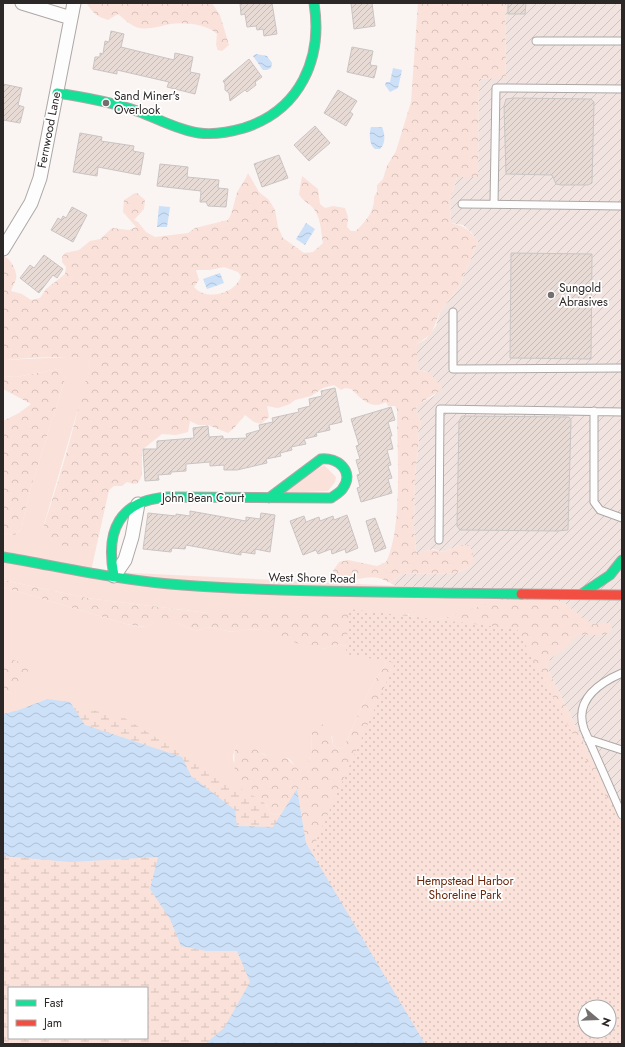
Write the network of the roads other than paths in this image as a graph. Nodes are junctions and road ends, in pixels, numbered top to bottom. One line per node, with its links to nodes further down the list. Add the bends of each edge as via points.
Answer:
1 (22, 3): 4 (street)
2 (74, 3): 4 (street, Fernwood Lane)
3 (314, 3): 8 (street, via 316,42 308,69 297,91 272,115 236,131 213,135 194,133 120,106)
4 (71, 18): 8 (street, Fernwood Lane)
5 (536, 41): 6 (lane)
6 (622, 41)
7 (622, 90): 10 (lane, via 496,88)
8 (57, 93): 12 (street, Fernwood Lane, via 36,190 22,220)
9 (462, 204): 10 (lane)
10 (494, 204): 11 (lane)
11 (622, 206)
12 (3, 249)
13 (453, 312): 14 (lane, via 453,369)
14 (622, 368)
15 (594, 411): 16 (lane); 19 (lane, via 594,502 600,510); 20 (lane, via 440,409)
16 (622, 412)
17 (269, 498): 17 (street, John Bean Court, via 331,498 343,489 346,471 340,463 330,458 320,459); 18 (street, John Bean Court, via 168,497 154,498)
18 (138, 504): 23 (street, via 125,560); 23 (street, John Bean Court, via 128,510 118,522 110,554)
19 (622, 518)
20 (439, 540)
21 (3, 557): 23 (street, West Shore Road)
22 (622, 560): 24 (street, via 605,580)
23 (114, 576): 24 (street, West Shore Road, via 181,585 285,590)
24 (583, 594): 25 (street, West Shore Road)
25 (622, 596)
26 (622, 673): 27 (lane, via 598,686 584,704 581,716)
27 (588, 739): 28 (lane); 29 (lane)
28 (622, 750)
29 (622, 815)

